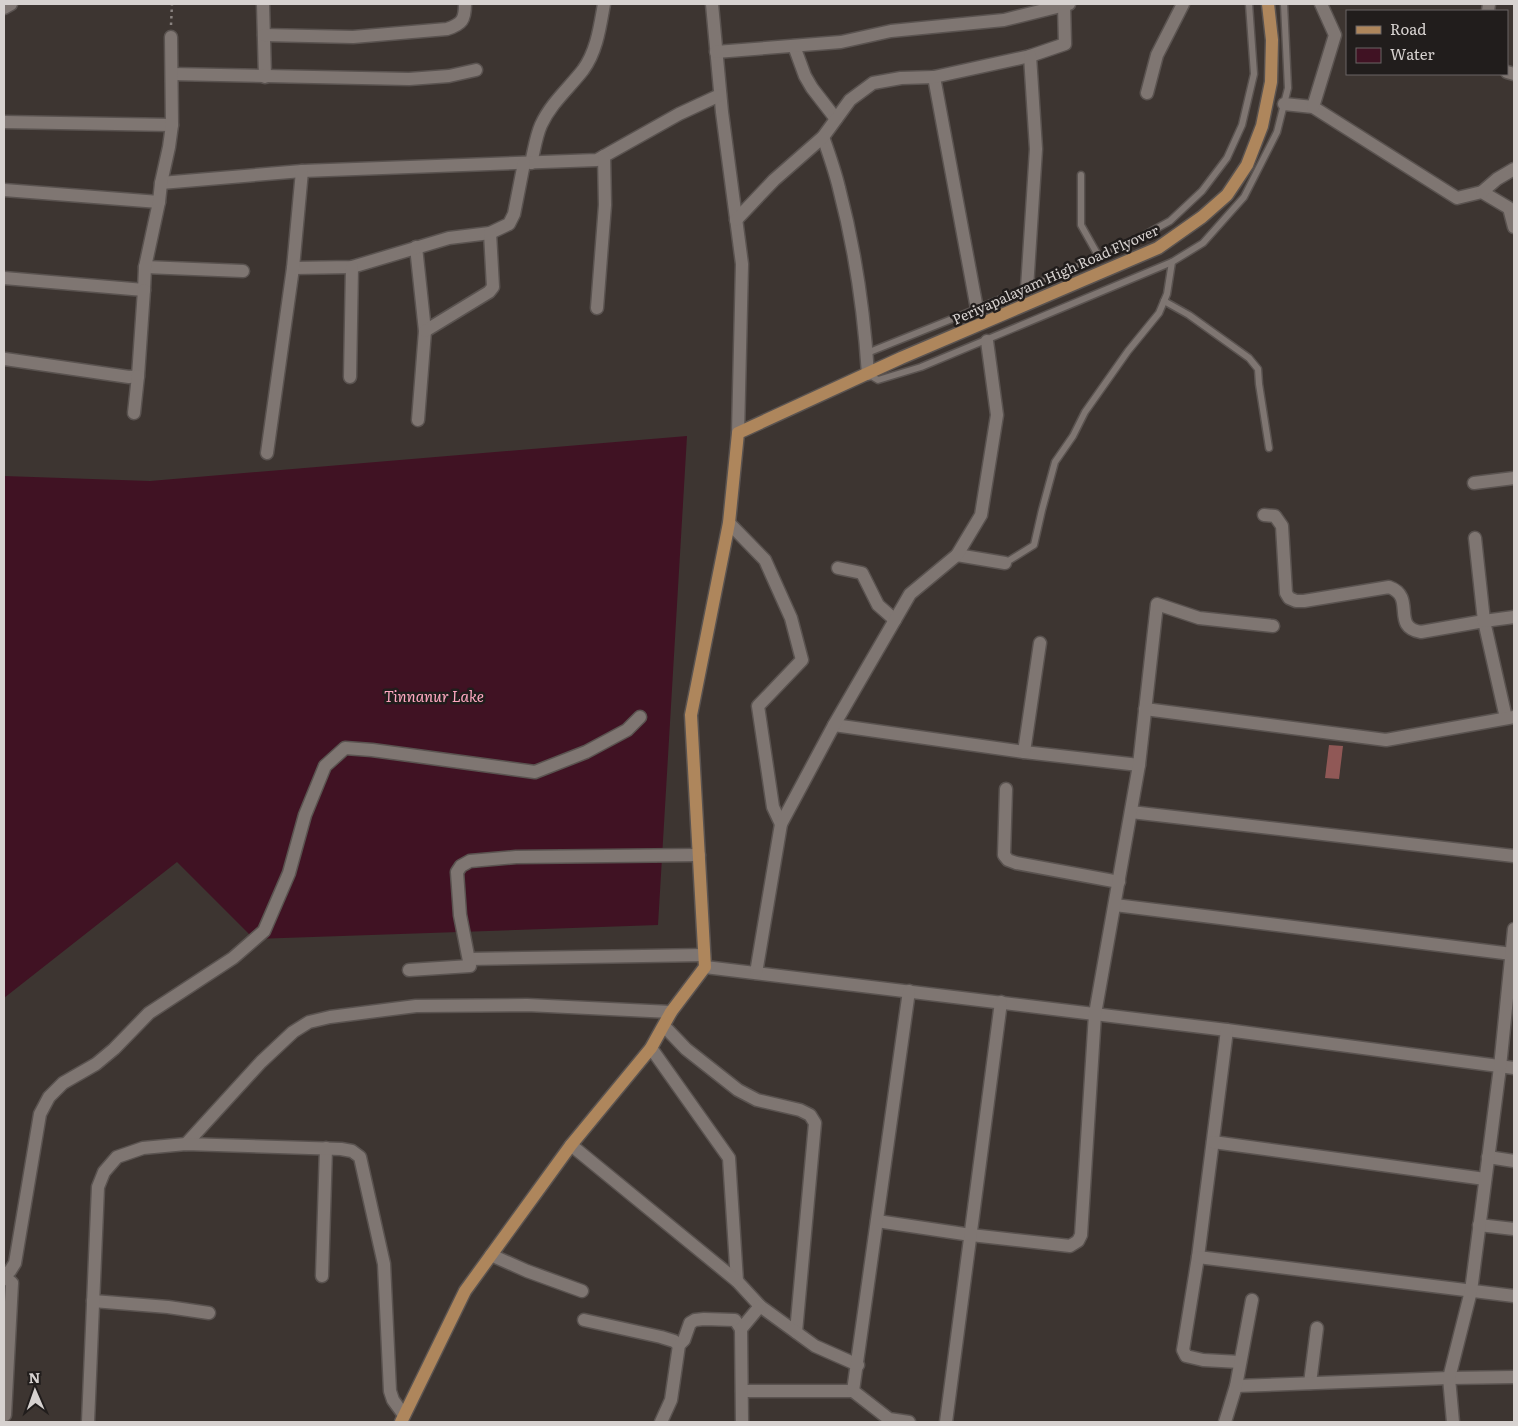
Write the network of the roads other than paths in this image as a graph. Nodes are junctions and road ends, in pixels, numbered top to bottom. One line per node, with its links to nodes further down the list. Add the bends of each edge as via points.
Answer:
1 (11, 4): 12 (street)
2 (263, 4): 13 (street)
3 (465, 4): 13 (street, via 465,15 461,21 447,29 352,37)
4 (604, 4): 32 (street, via 593,51 540,126)
5 (712, 4): 17 (street)
6 (1067, 4): 16 (street, via 1004,20 891,31 841,42); 18 (street, via 1065,44)
7 (1183, 4): 23 (street, via 1157,56)
8 (1249, 4): 44 (lane, via 1254,74 1242,125 1227,158 1202,191 1170,221)
9 (1268, 4): 60 (main road, Periyapalayam High Road Flyover, via 1272,40 1271,82 1262,126 1247,165 1227,195 1158,248)
10 (1284, 4): 25 (lane, via 1288,88)
11 (1321, 4): 14 (street)
12 (4, 8)
13 (264, 36): 21 (street)
14 (1341, 36): 26 (street)
15 (171, 37): 20 (street)
16 (794, 46): 17 (street); 27 (street, via 808,82)
17 (716, 52): 24 (street)
18 (1030, 56): 22 (street); 51 (street, via 1036,149)
19 (476, 70): 21 (street, via 408,79)
20 (172, 74): 21 (street); 29 (street)
21 (265, 77)
22 (934, 77): 27 (street, via 873,83 850,100); 55 (street)
23 (1147, 92)
24 (720, 95): 31 (street); 40 (street)
25 (1284, 104): 26 (street); 45 (lane, via 1276,132 1244,197 1203,243)
26 (1313, 107): 38 (street, via 1457,198)
27 (836, 119): 30 (street)
28 (4, 122): 29 (street)
29 (172, 125): 36 (street)
30 (824, 136): 40 (street, via 774,180); 58 (street, via 852,242)
31 (604, 156): 32 (street, via 597,160); 54 (street, via 605,205)
32 (528, 163): 34 (street); 42 (street, via 509,224)
33 (1514, 169): 38 (street)
34 (302, 171): 36 (street); 48 (street)
35 (1081, 175): 44 (lane, via 1081,225)
36 (161, 183): 39 (street)
37 (4, 190): 39 (street)
38 (1482, 192): 41 (street, via 1509,208)
39 (159, 202): 46 (street)
40 (736, 220): 65 (street, via 742,264)
41 (1514, 227)
42 (490, 234): 43 (street, via 449,238); 56 (street, via 493,287)
43 (416, 247): 47 (street); 56 (street)
44 (1099, 257): 51 (lane)
45 (1172, 262): 53 (lane); 57 (lane)
46 (145, 267): 49 (street); 52 (street)
47 (352, 267): 48 (street); 62 (street)
48 (294, 268): 67 (street)
49 (243, 271)
50 (4, 278): 52 (street)
51 (1027, 288): 55 (lane)
52 (144, 290): 61 (street)
53 (1164, 301): 66 (lane, via 1242,352 1258,369); 74 (lane, via 1159,313 1128,351 1055,462 1034,545)
54 (597, 308)
55 (977, 309): 58 (lane)
56 (425, 331): 64 (street)
57 (987, 341): 60 (lane, via 878,380); 73 (street, via 997,415 981,515)
58 (866, 354): 60 (street)
59 (5, 359): 61 (street)
60 (868, 374): 65 (main road, Periyapalayam High Road Flyover)
61 (138, 376): 63 (street)
62 (350, 377)
63 (134, 413)
64 (418, 420)
65 (738, 433): 71 (main road)
66 (1269, 448)
67 (268, 453)
68 (1514, 478): 69 (street)
69 (1474, 483)
70 (1264, 515): 78 (street, via 1275,516 1282,526 1289,598 1304,601 1389,586 1401,594 1406,624 1414,631)
71 (728, 523): 89 (street, via 765,560 791,618 802,660 758,706 773,807); 90 (main road, via 691,715)
72 (1475, 538): 78 (street)
73 (957, 555): 74 (street); 77 (street, via 910,594)
74 (1005, 563)
75 (838, 568): 77 (street, via 862,573 878,605)
76 (1514, 617): 78 (street)
77 (895, 620): 84 (street)
78 (1484, 621): 83 (street)
79 (1273, 626): 81 (street, via 1199,618 1157,604)
80 (1040, 643): 85 (street)
81 (1145, 709): 83 (street, via 1386,740); 86 (street)
82 (640, 717): 123 (street, via 627,730 594,748 535,772 345,748 325,766 305,815 289,873 264,931 233,958 149,1013 114,1049 63,1083 49,1097 40,1114 15,1263)
83 (1510, 718)
84 (834, 725): 85 (street); 89 (street)
85 (1024, 752): 86 (street)
86 (1139, 765): 88 (street)
87 (1006, 790): 92 (street, via 1004,855 1008,860)
88 (1132, 812): 91 (street); 92 (street)
89 (781, 824): 100 (street)
90 (698, 855): 96 (street, via 516,857 470,861 457,872 460,915); 97 (main road)
91 (1514, 856)
92 (1119, 882): 93 (street)
93 (1115, 905): 95 (street); 104 (street)
94 (1514, 929): 95 (street)
95 (1512, 954): 99 (street)
96 (469, 959): 97 (street); 98 (street, via 470,966)
97 (704, 961): 100 (street); 103 (main road)
98 (409, 970)
99 (1512, 971): 108 (street)
100 (756, 973): 101 (street)
101 (909, 991): 102 (street); 117 (street)
102 (1001, 1002): 104 (street); 120 (street)
103 (671, 1012): 105 (main road); 111 (street, via 527,1005 416,1006 309,1022 292,1032 261,1062)
104 (1095, 1014): 106 (street); 120 (street, via 1081,1235 1078,1241 1070,1246)
105 (664, 1026): 107 (main road); 136 (street, via 686,1049 738,1090 758,1100 800,1110 810,1115 815,1123)
106 (1227, 1030): 108 (street); 110 (street)
107 (651, 1048): 112 (main road); 125 (street, via 729,1158)
108 (1500, 1067): 109 (street); 114 (street)
109 (1514, 1068)
110 (1213, 1142): 116 (street); 122 (street)
111 (186, 1144): 113 (street); 130 (street, via 134,1151 117,1157 104,1172 98,1187)
112 (571, 1145): 121 (main road); 125 (street)
113 (326, 1148): 124 (street); 147 (street, via 352,1151 360,1158 363,1167 386,1277 390,1391)
114 (1488, 1157): 115 (street); 116 (street)
115 (1514, 1161)
116 (1485, 1179): 118 (street)
117 (877, 1221): 120 (street); 139 (street)
118 (1479, 1225): 119 (street); 127 (street)
119 (1514, 1229)
120 (971, 1235): 152 (street)
121 (491, 1254): 126 (street); 147 (main road, via 465,1291)
122 (1198, 1257): 127 (street); 138 (street, via 1183,1350 1186,1356 1203,1360)
123 (4, 1275): 146 (street, via 12,1283)
124 (322, 1276)
125 (737, 1281): 131 (street)
126 (582, 1291)
127 (1471, 1291): 128 (street); 141 (street)
128 (1514, 1296)
129 (1252, 1300): 138 (street)
130 (93, 1301): 132 (street); 148 (street)
131 (760, 1306): 135 (street); 136 (street)
132 (209, 1313)
133 (584, 1320): 137 (street, via 661,1337)
134 (1317, 1328): 142 (street)
135 (741, 1329): 137 (street, via 734,1320 695,1320 690,1323); 144 (street)
136 (796, 1332): 139 (street, via 815,1346)
137 (679, 1345): 149 (street, via 671,1400)
138 (1240, 1362): 143 (street)
139 (858, 1365): 145 (street)
140 (1514, 1377): 141 (street)
141 (1449, 1378): 142 (street); 154 (street)
142 (1310, 1383): 143 (street)
143 (1236, 1386): 153 (street)
144 (742, 1391): 145 (street); 150 (street)
145 (853, 1391): 151 (street, via 889,1418)
146 (5, 1415)
147 (402, 1419)
148 (88, 1422)
149 (661, 1422)
150 (742, 1422)
151 (909, 1422)
152 (946, 1422)
153 (1226, 1422)
154 (1453, 1422)

